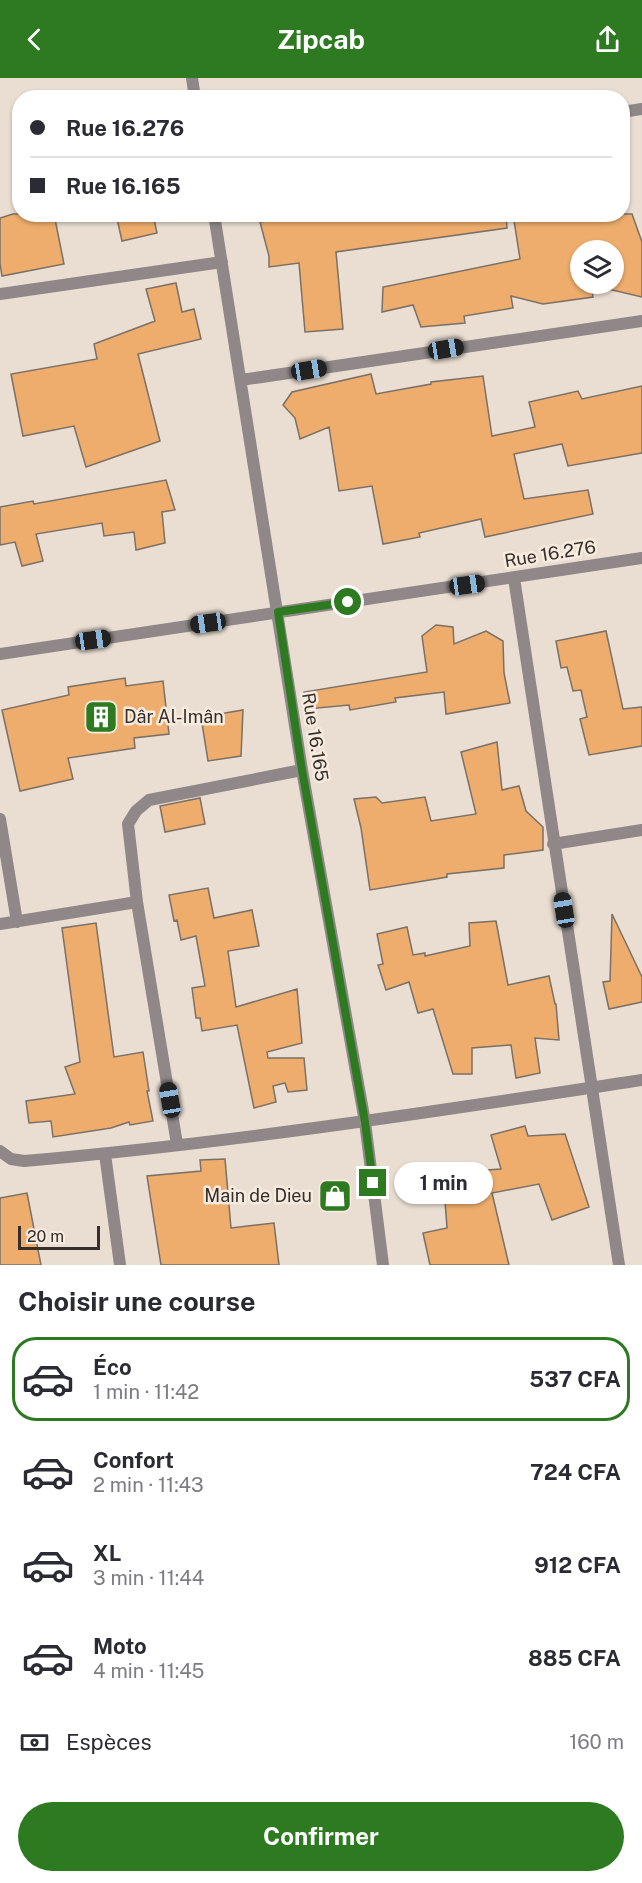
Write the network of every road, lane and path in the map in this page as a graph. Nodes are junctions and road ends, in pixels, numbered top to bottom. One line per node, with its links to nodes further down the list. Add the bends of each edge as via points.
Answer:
1 (215, 222): 2 (street, Rue 16.165)
2 (222, 262): 3 (street); 5 (street, Rue 16.165)
3 (0, 294)
4 (642, 321): 5 (street)
5 (241, 380): 8 (street, Rue 16.165)
6 (642, 558): 7 (street, Rue 16.276)
7 (514, 578): 8 (street, Rue 16.276); 13 (street)
8 (278, 612): 9 (street, Rue 16.276); 10 (street, Rue 16.165)
9 (0, 654)
10 (302, 770): 14 (street, via 166,796 150,800 136,811 128,824); 19 (street, Rue 16.165)
11 (0, 819): 15 (street)
12 (642, 830): 13 (street)
13 (553, 844): 18 (street)
14 (137, 902): 15 (street); 20 (street)
15 (17, 922): 16 (street)
16 (0, 924)
17 (642, 1080): 18 (street)
18 (591, 1087): 19 (street); 25 (street)
19 (365, 1122): 20 (street); 24 (street, Rue 16.165)
20 (177, 1144): 22 (street)
21 (0, 1151): 22 (street, via 11,1159 24,1161)
22 (105, 1154): 23 (street)
23 (120, 1265)
24 (384, 1265)
25 (619, 1265)

